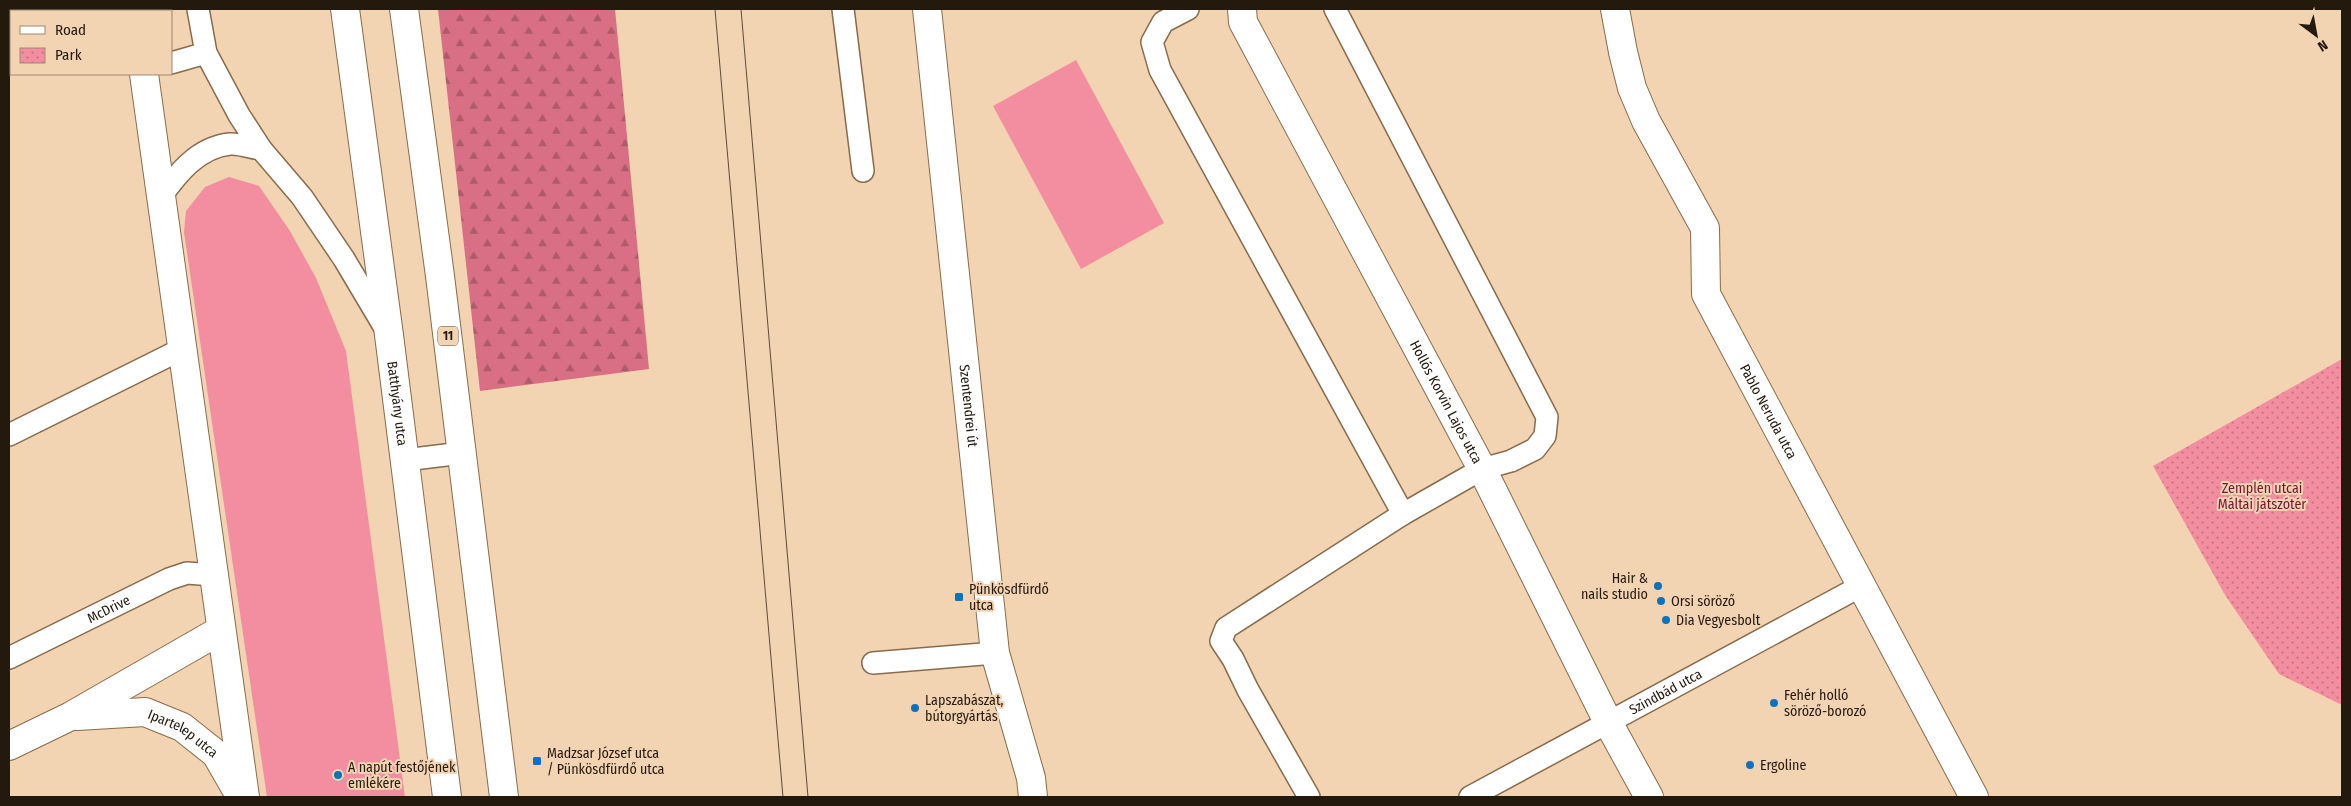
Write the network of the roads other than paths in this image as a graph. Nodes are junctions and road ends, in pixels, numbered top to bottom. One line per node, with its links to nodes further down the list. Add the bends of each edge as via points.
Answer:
1 (198, 9): 10 (lane)
2 (345, 9): 16 (street, Batthyány utca)
3 (404, 9): 19 (street, 11)
4 (843, 9): 14 (lane)
5 (927, 9): 26 (street, Szentendrei út)
6 (1188, 9): 22 (lane, via 1163,22 1152,42 1160,70)
7 (1242, 9): 21 (street, Hollós Korvin Lajos utca, via 1243,22)
8 (1335, 9): 21 (lane, via 1547,417 1545,436 1535,449 1512,461)
9 (1615, 9): 24 (street, Pablo Neruda utca, via 1632,88 1646,121 1705,228 1706,294)
10 (206, 54): 11 (lane); 13 (lane)
11 (172, 63)
12 (144, 75): 15 (street)
13 (261, 149): 15 (lane, via 231,144 208,151 180,170); 16 (lane, via 302,197)
14 (863, 171)
15 (160, 198): 17 (street)
16 (390, 335): 20 (street, Batthyány utca)
17 (182, 349): 18 (lane); 23 (street)
18 (9, 435)
19 (462, 453): 20 (lane); 35 (street, 11)
20 (405, 460): 34 (street, Batthyány utca)
21 (1482, 470): 22 (lane); 30 (street, Hollós Korvin Lajos utca)
22 (1404, 514): 37 (lane, via 1226,628 1221,641)
23 (214, 574): 25 (street); 27 (lane, McDrive, via 187,573 169,579)
24 (1861, 586): 30 (lane, Szindbád utca); 40 (street, Pablo Neruda utca)
25 (222, 630): 29 (street, Ipartelep utca); 33 (street)
26 (995, 653): 28 (lane); 36 (street, Szentendrei út, via 1031,778)
27 (9, 658)
28 (872, 663)
29 (71, 716): 31 (street, Ipartelep utca); 32 (street, Ipartelep utca, via 145,712 182,727 216,754)
30 (1609, 724): 38 (lane, Szindbád utca); 39 (street, Hollós Korvin Lajos utca)
31 (9, 746)
32 (241, 797)
33 (245, 797)
34 (447, 797)
35 (504, 797)
36 (1033, 797)
37 (1309, 797)
38 (1470, 797)
39 (1649, 797)
40 (1974, 797)

